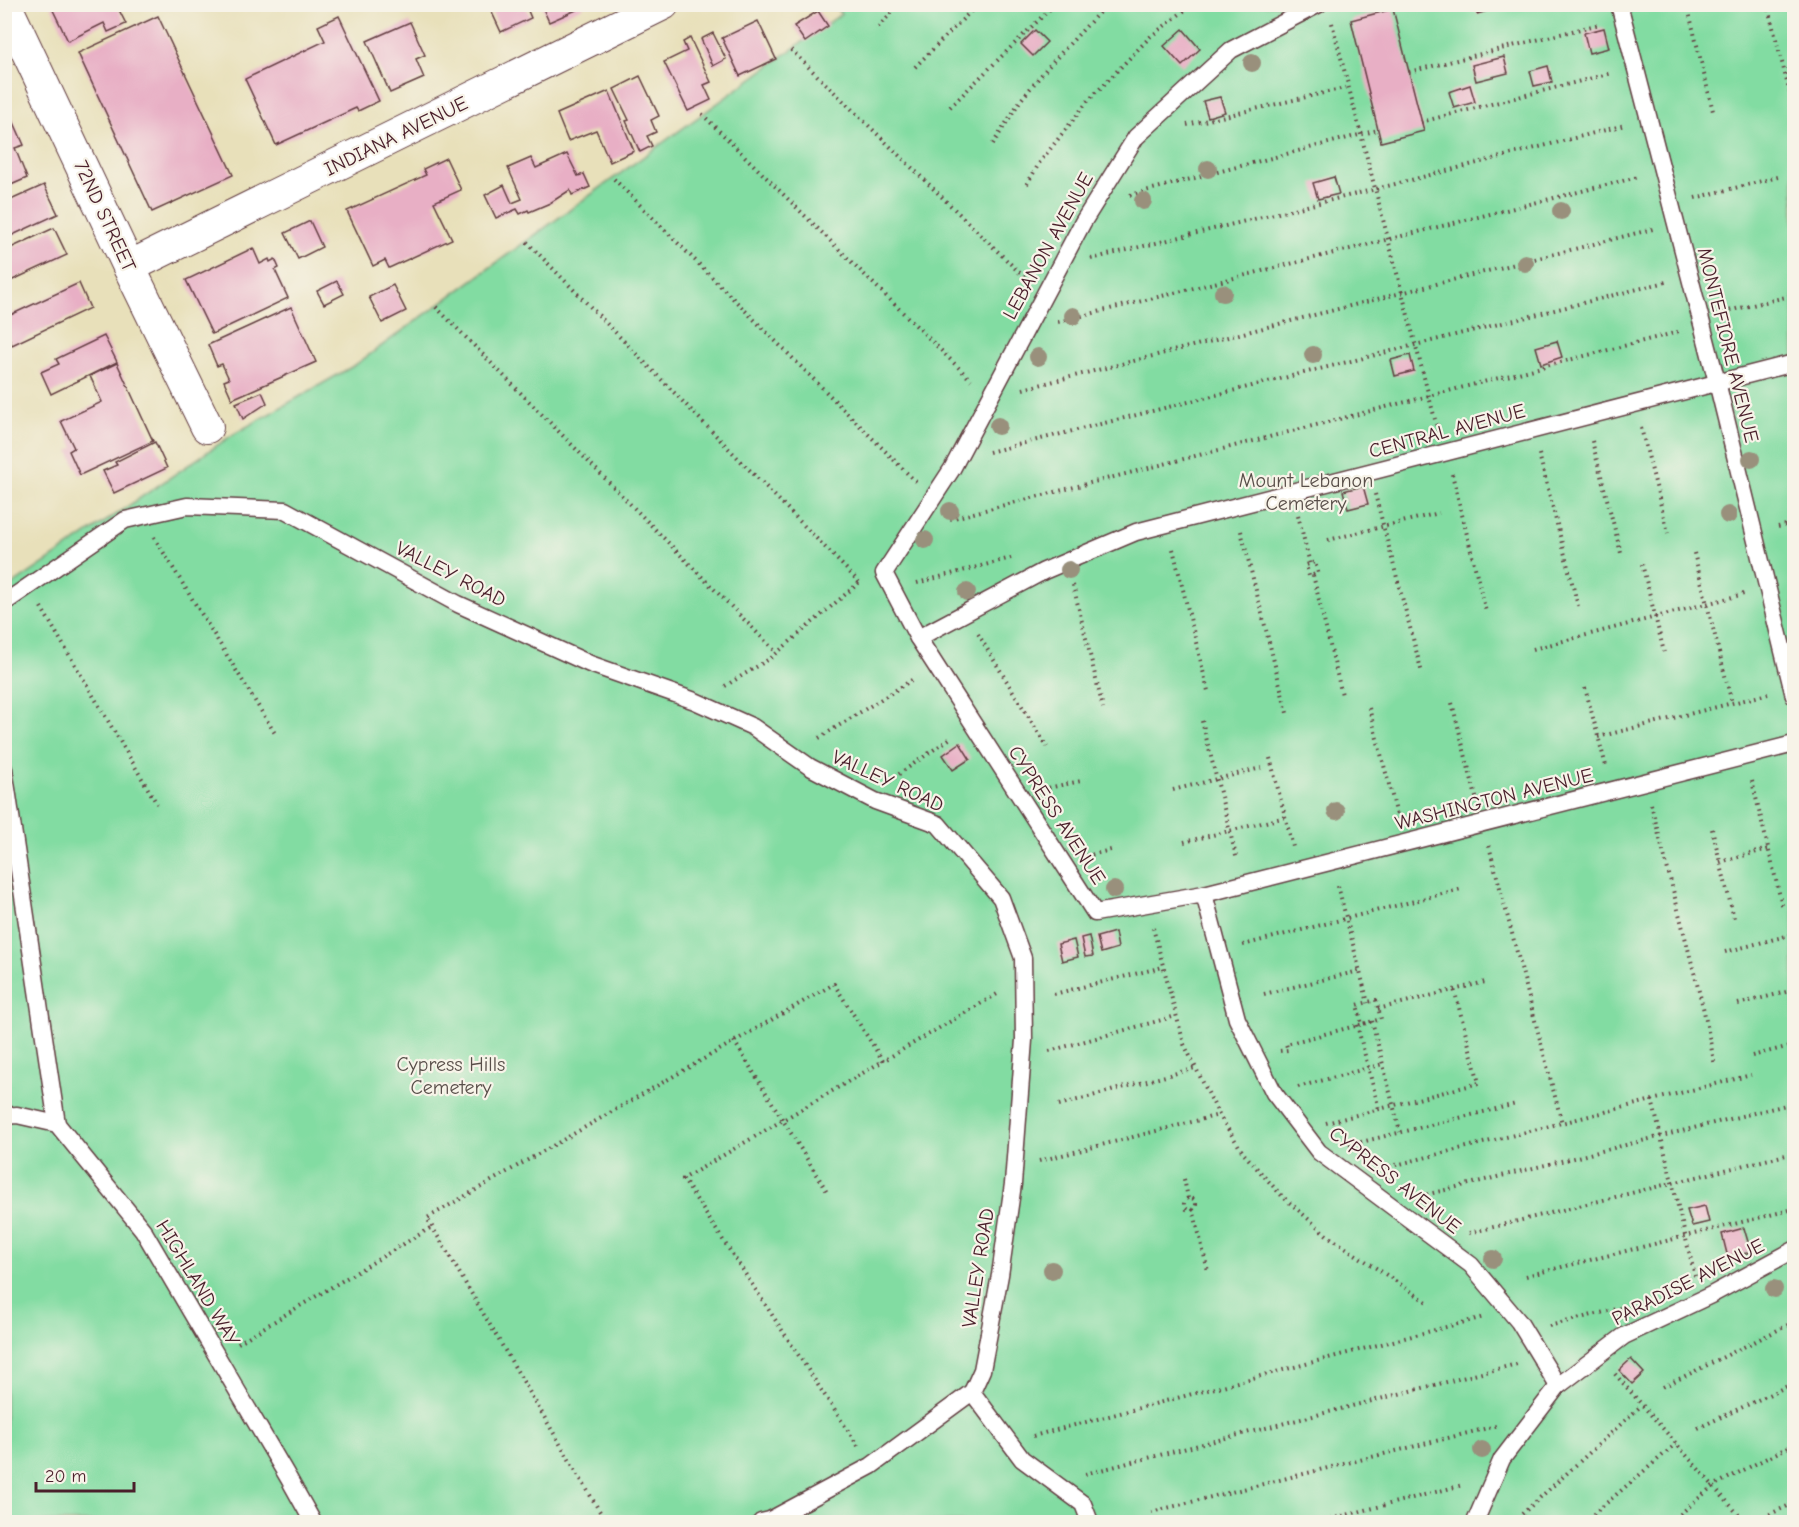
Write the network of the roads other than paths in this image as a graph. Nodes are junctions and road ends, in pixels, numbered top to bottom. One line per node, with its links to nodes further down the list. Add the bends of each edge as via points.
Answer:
1 (5, 4): 5 (street, 72ND STREET)
2 (663, 4): 5 (street, INDIANA AVENUE)
3 (1325, 10): 9 (lane, LEBANON AVENUE, via 1231,51 1136,137 1059,267 957,460)
4 (1621, 12): 7 (lane, MONTEFIORE AVENUE)
5 (129, 267): 8 (street, 72ND STREET)
6 (1794, 363): 7 (lane, CENTRAL AVENUE)
7 (1717, 382): 11 (lane, CENTRAL AVENUE, via 1136,532 1044,570); 12 (lane, MONTEFIORE AVENUE)
8 (207, 427)
9 (884, 573): 11 (lane, CYPRESS AVENUE)
10 (4, 603): 20 (lane, VALLEY ROAD, via 125,520 188,506 285,510 458,604 590,664 695,701 753,727 810,767 875,801 938,824 1001,898 1023,958 1024,1040 1013,1184 982,1370)
11 (918, 638): 15 (lane, CYPRESS AVENUE, via 1095,913)
12 (1793, 692)
13 (1794, 744): 15 (lane, WASHINGTON AVENUE)
14 (4, 769): 17 (lane)
15 (1204, 894): 19 (lane, CYPRESS AVENUE, via 1237,1019 1274,1093 1319,1152 1471,1264 1525,1332)
16 (4, 1116): 17 (lane)
17 (57, 1124): 21 (lane, HIGHLAND WAY, via 143,1230)
18 (1794, 1250): 19 (lane, PARADISE AVENUE, via 1624,1336)
19 (1558, 1386): 24 (lane, PARADISE AVENUE, via 1502,1459)
20 (972, 1392): 22 (lane, via 871,1466); 23 (lane, via 1022,1459 1083,1504)
21 (313, 1522)
22 (761, 1522)
23 (1090, 1522)
24 (1475, 1522)

